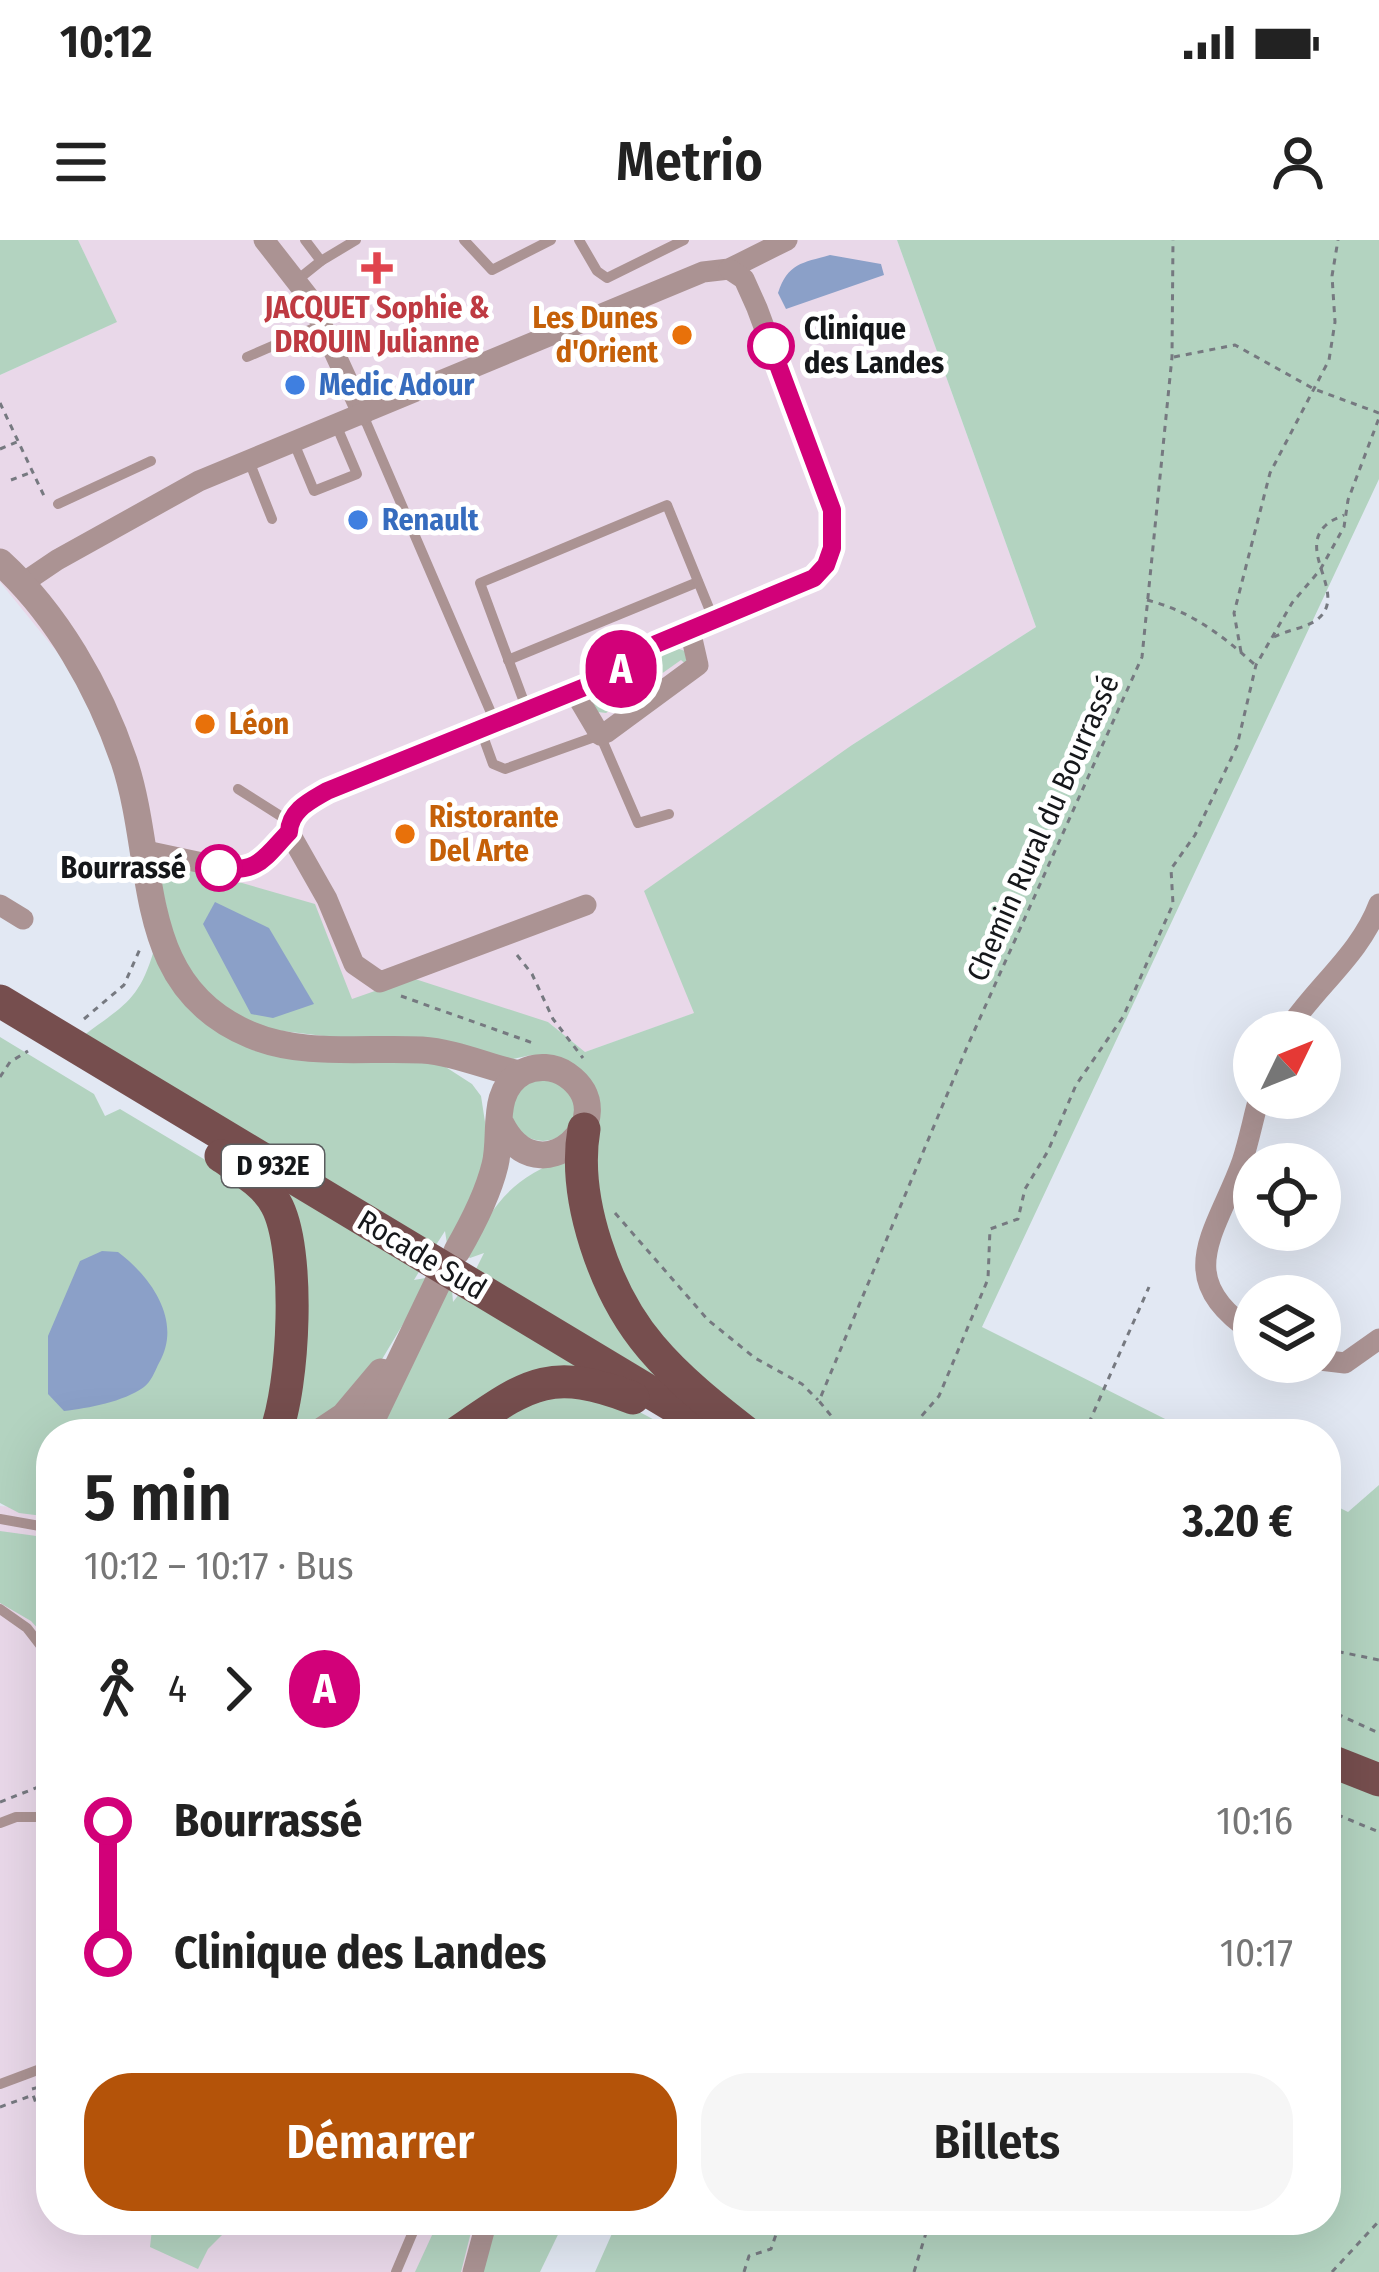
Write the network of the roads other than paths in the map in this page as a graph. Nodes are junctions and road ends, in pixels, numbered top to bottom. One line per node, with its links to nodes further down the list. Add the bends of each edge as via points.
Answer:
1 (264, 240): 12 (street)
2 (305, 240): 10 (lane)
3 (356, 240): 10 (lane)
4 (464, 240): 5 (lane, via 493,270)
5 (551, 240)
6 (684, 240): 8 (lane, via 607,278)
7 (787, 240): 9 (street)
8 (582, 241)
9 (750, 249): 11 (street)
10 (321, 261): 12 (lane)
11 (729, 269): 15 (street, via 703,272); 25 (street, via 744,279 758,308 835,530 814,578)
12 (296, 281): 13 (street)
13 (321, 325): 14 (lane); 15 (street)
14 (247, 357)
15 (363, 415): 16 (street); 30 (lane)
16 (337, 427): 17 (street); 17 (lane, via 357,474 314,491)
17 (294, 443): 19 (street)
18 (151, 461): 20 (lane)
19 (249, 461): 21 (lane); 24 (street)
20 (58, 504)
21 (272, 519)
22 (0, 562): 24 (street)
23 (698, 582): 25 (lane); 27 (lane); 27 (lane, via 667,505 480,584)
24 (23, 583): 35 (street, via 107,718)
25 (715, 621): 26 (street)
26 (690, 630): 28 (street); 31 (street, via 698,665)
27 (508, 660): 29 (lane)
28 (574, 691): 29 (street); 31 (street)
29 (527, 710): 30 (street)
30 (488, 725): 31 (lane, via 493,764 505,769); 34 (street, via 327,791)
31 (600, 735): 33 (lane, via 638,823)
32 (238, 789): 34 (lane)
33 (669, 814)
34 (289, 827): 35 (street, via 256,867 240,871); 36 (street, via 354,964 380,982)
35 (146, 851): 43 (street, via 172,970 223,1021 275,1045)
36 (586, 904)
37 (1379, 904): 40 (street)
38 (0, 905): 39 (street)
39 (23, 919)
40 (1371, 943): 42 (street)
41 (0, 1001): 44 (main road, Rocade Sud / D 932E)
42 (1300, 1011)
43 (428, 1050): 45 (street); 46 (street, via 472,1079)
44 (117, 1072): 55 (main road, via 140,1098 250,1177 286,1224 291,1340); 60 (main road, Rocade Sud / D 932E)
45 (519, 1074): 46 (street, via 508,1084); 48 (street, via 546,1067 572,1077 586,1101)
46 (500, 1117): 49 (street, via 507,1137 530,1153); 49 (street, via 495,1166 463,1241 511,1179)
47 (1253, 1119): 51 (street, via 1207,1238 1208,1282)
48 (584, 1129): 49 (street); 61 (main road, via 583,1196 624,1305 648,1344)
49 (557, 1153)
50 (438, 1282): 53 (street)
51 (1233, 1317)
52 (1379, 1339): 54 (street)
53 (407, 1342): 56 (street); 57 (street)
54 (1341, 1363)
55 (280, 1419)
56 (340, 1419)
57 (372, 1419)
58 (478, 1419): 59 (main road, via 526,1389 574,1379)
59 (685, 1419)
60 (695, 1419)
61 (729, 1419)
62 (0, 1519): 63 (lane)
63 (36, 1525)
64 (0, 1610): 65 (lane)
65 (36, 1640)
66 (1341, 1766): 67 (main road)
67 (1379, 1780)
68 (36, 1817): 69 (lane)
69 (0, 1822)
70 (36, 2071): 71 (lane)
71 (0, 2084)
72 (412, 2235): 74 (lane)
73 (483, 2235): 75 (street)
74 (396, 2272)
75 (473, 2272)

